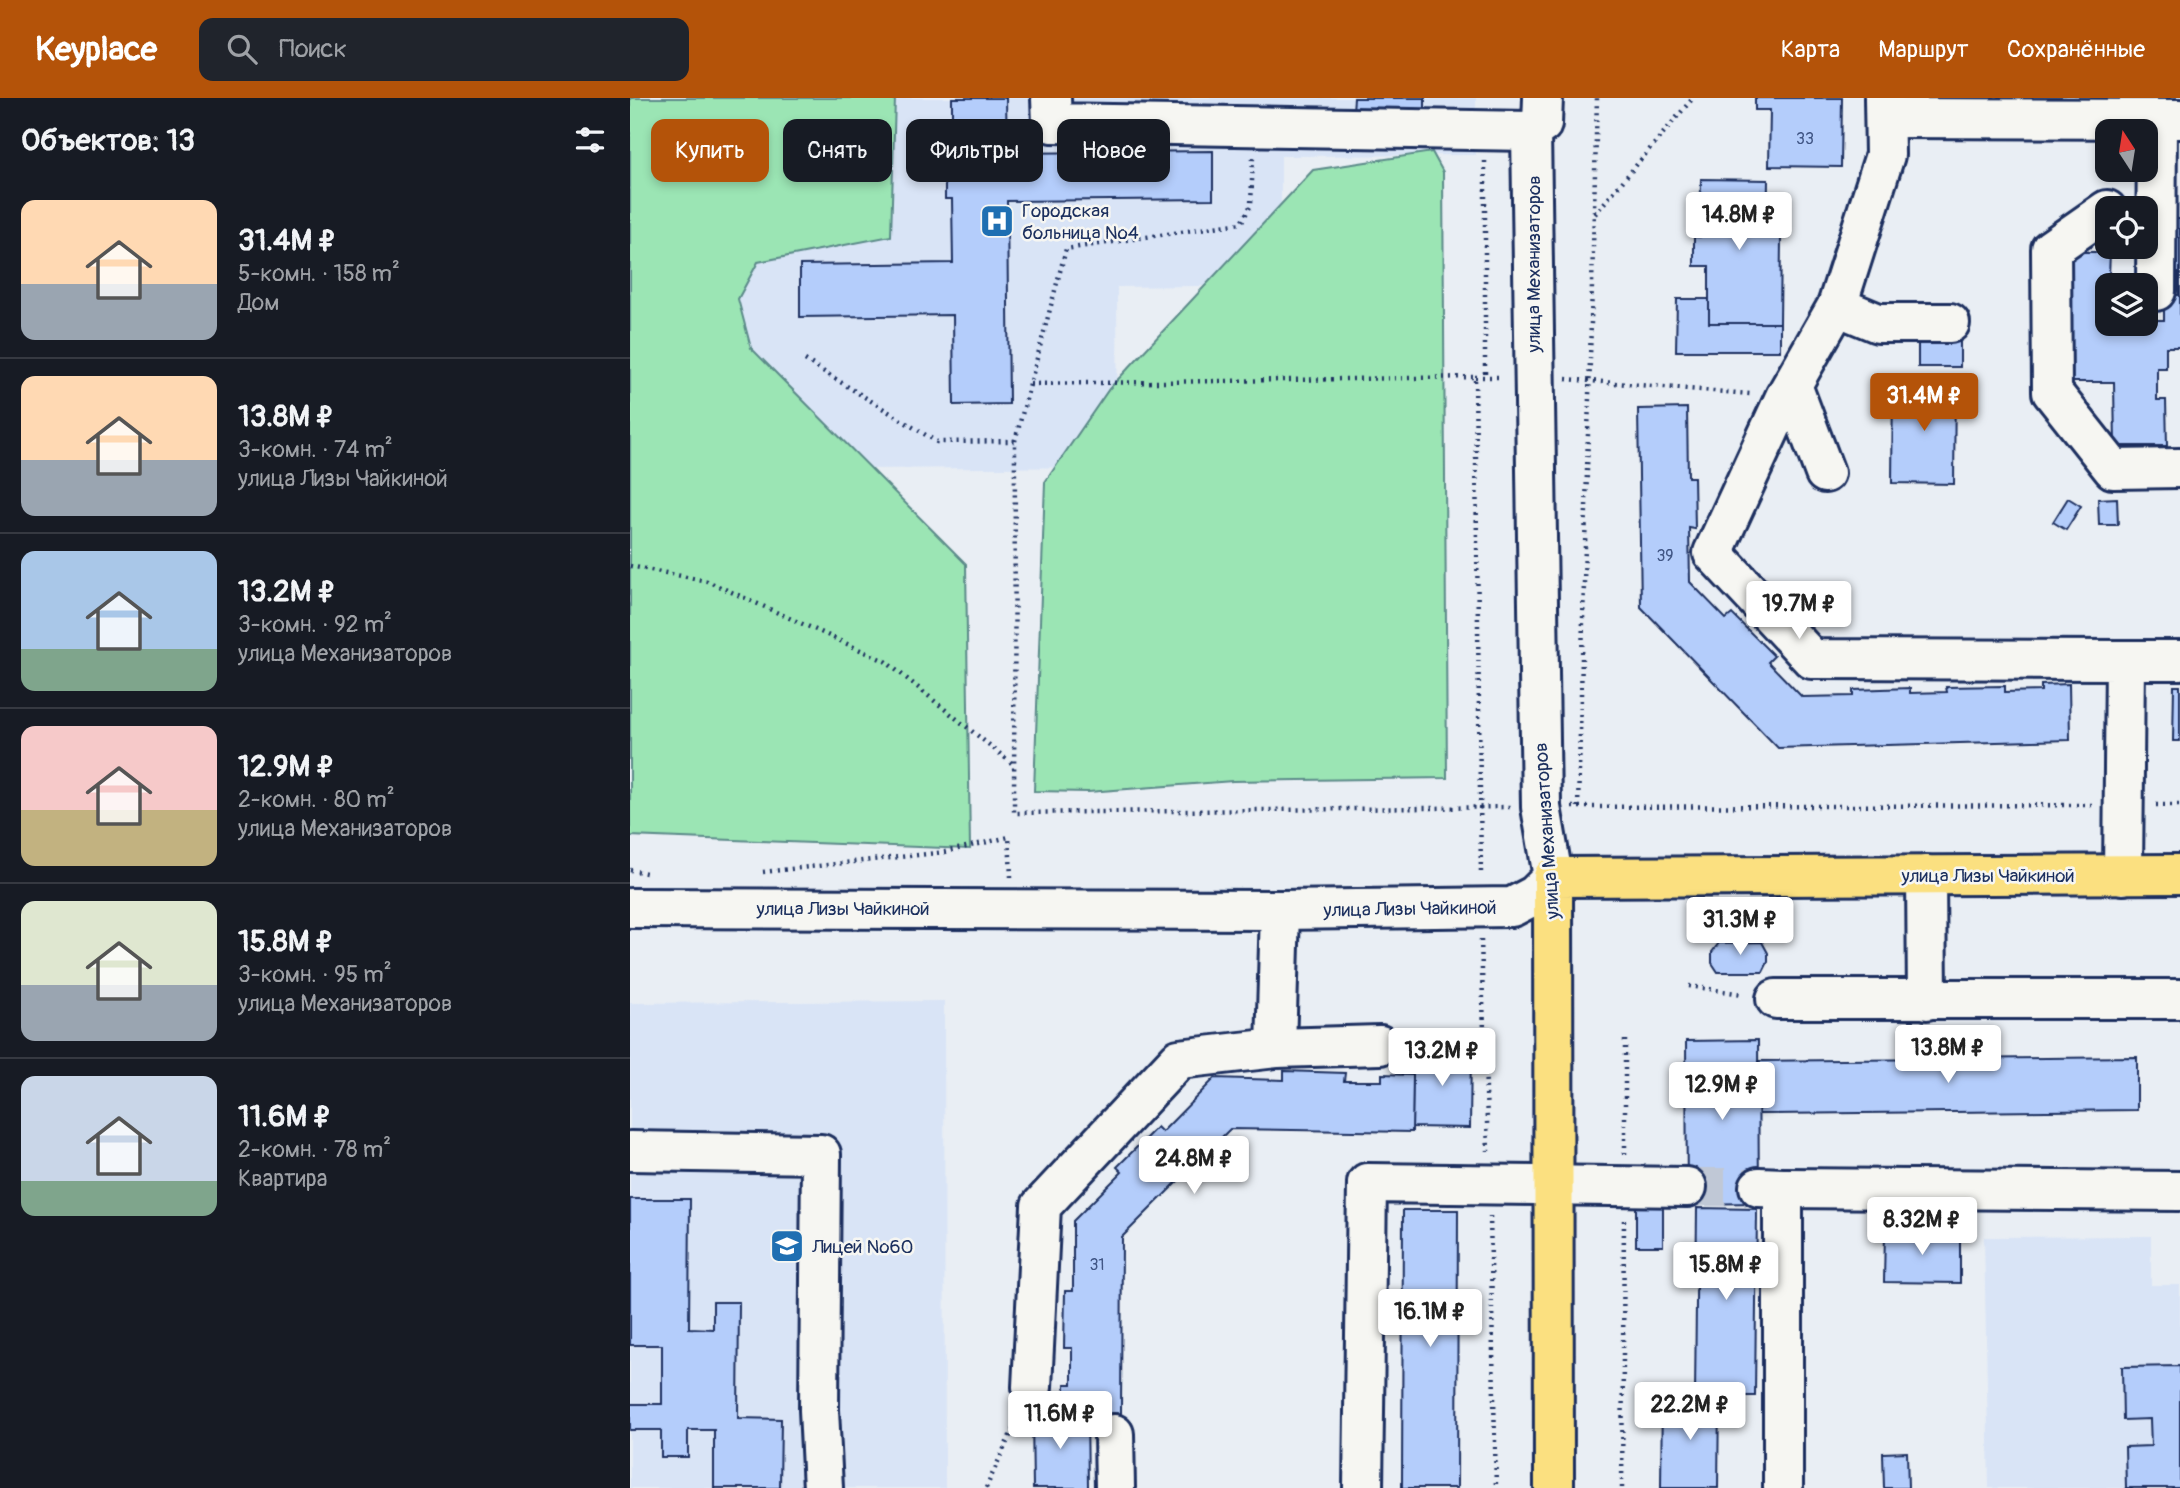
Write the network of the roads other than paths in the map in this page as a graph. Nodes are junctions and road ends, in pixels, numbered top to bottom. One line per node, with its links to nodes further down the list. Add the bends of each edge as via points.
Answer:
1 (1051, 98): 3 (street, via 1052,123 1485,131)
2 (1884, 108): 4 (street); 9 (street, via 1885,155)
3 (1537, 115): 19 (street, улица Механизаторов, via 1533,376 1541,807)
4 (2168, 119): 5 (street)
5 (2168, 180): 6 (street); 8 (street)
6 (2135, 196)
7 (2095, 218): 12 (street, via 2051,249 2052,392 2113,469)
8 (2157, 273)
9 (1837, 306): 10 (street, via 1878,323); 11 (street)
10 (1950, 323)
11 (1789, 392): 13 (street); 14 (street, via 1713,553 1812,659)
12 (2180, 468)
13 (1825, 473)
14 (2125, 660): 15 (street); 18 (street)
15 (2180, 660)
16 (2180, 874): 18 (main road, улица Лизы Чайкиной)
17 (1926, 875): 18 (main road, улица Лизы Чайкиной); 19 (main road, улица Лизы Чайкиной); 23 (street)
18 (2123, 875)
19 (1553, 877): 21 (street, улица Лизы Чайкиной, via 1535,895 1512,907); 28 (main road, улица Механизаторов)
20 (630, 908): 21 (street, улица Лизы Чайкиной)
21 (1280, 910): 26 (street)
22 (1776, 999): 23 (street)
23 (1927, 999): 24 (street)
24 (2180, 999)
25 (1380, 1045): 26 (street)
26 (1276, 1048): 31 (street, via 1180,1059 1041,1206)
27 (630, 1151): 33 (street, via 821,1154)
28 (1553, 1185): 29 (street); 35 (street, via 1367,1183); 36 (main road, улица Механизаторов)
29 (1687, 1187)
30 (2180, 1191): 37 (street, via 1771,1187)
31 (1032, 1387)
32 (1114, 1434): 34 (street)
33 (822, 1488)
34 (1115, 1488)
35 (1363, 1488)
36 (1555, 1488)
37 (1783, 1488)

